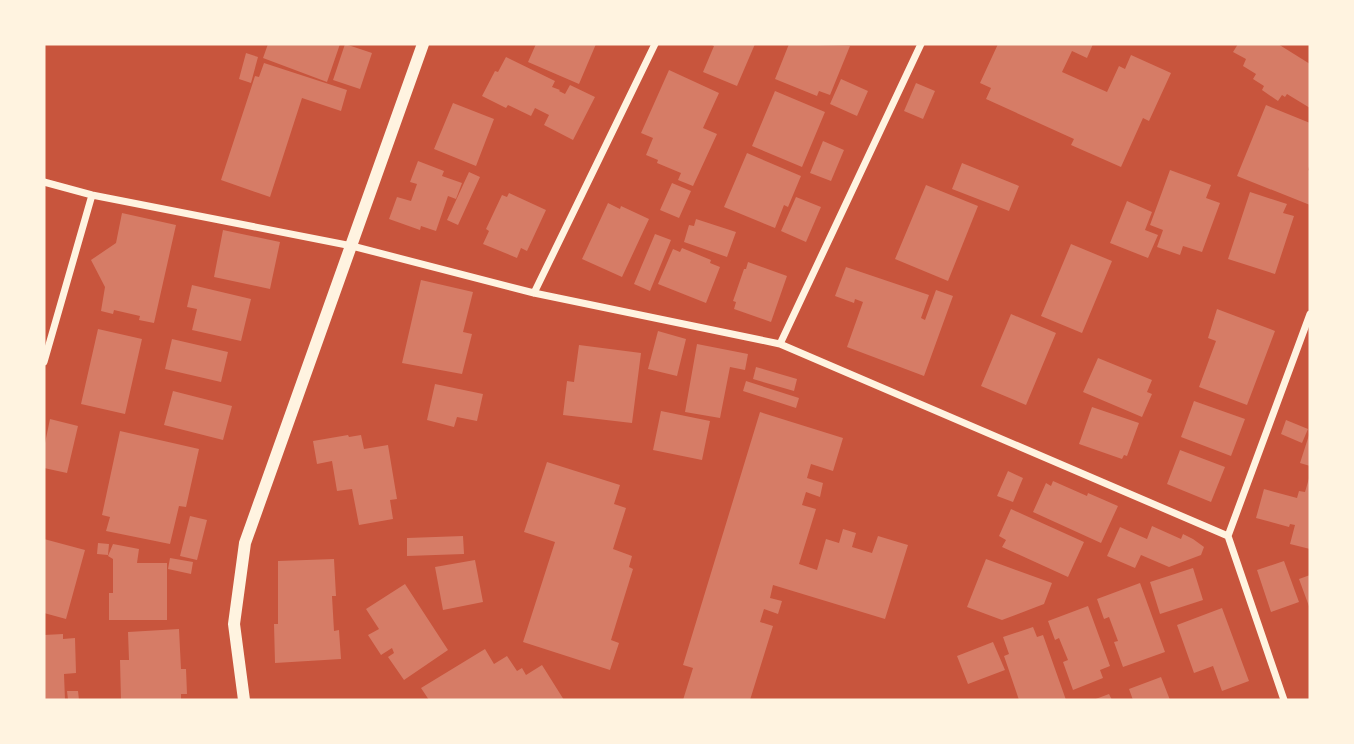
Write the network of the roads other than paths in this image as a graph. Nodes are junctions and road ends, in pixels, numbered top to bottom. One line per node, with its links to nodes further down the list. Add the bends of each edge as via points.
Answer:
1 (423, 44): 6 (street)
2 (655, 44): 7 (street)
3 (921, 44): 9 (street)
4 (44, 182): 5 (street)
5 (92, 195): 6 (street); 10 (street)
6 (352, 246): 7 (street); 12 (street, via 245,543 234,624)
7 (534, 293): 9 (street)
8 (1310, 314): 11 (street)
9 (780, 344): 11 (street)
10 (44, 362)
11 (1228, 536): 13 (street)
12 (244, 700)
13 (1284, 700)

